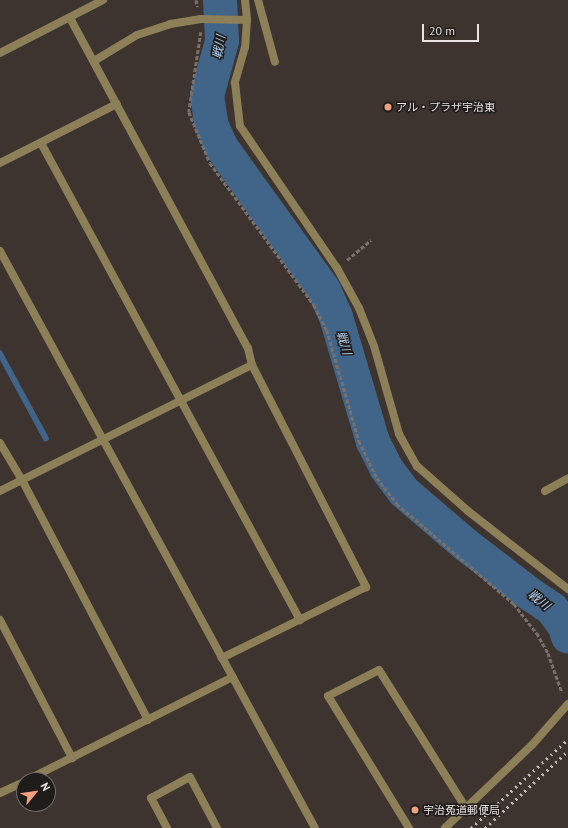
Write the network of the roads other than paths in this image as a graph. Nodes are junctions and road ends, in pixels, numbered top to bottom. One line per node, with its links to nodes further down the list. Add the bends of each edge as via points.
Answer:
1 (103, 0): 4 (street)
2 (245, 0): 5 (street)
3 (258, 0): 8 (street)
4 (70, 18): 6 (street); 7 (street)
5 (242, 20): 7 (street, via 200,19 170,24 136,35); 21 (street, via 245,47 235,83 240,126 337,268 359,308 374,346 399,434 417,466 468,511)
6 (0, 53)
7 (94, 61): 9 (street)
8 (275, 62)
9 (117, 104): 10 (street); 13 (street, via 248,348)
10 (40, 143): 11 (street); 14 (street)
11 (0, 163)
12 (0, 251): 15 (street)
13 (252, 365): 14 (street); 23 (street, via 366,587)
14 (181, 401): 15 (street); 23 (street)
15 (103, 440): 18 (street); 24 (street)
16 (0, 443): 18 (street)
17 (568, 478): 20 (street)
18 (22, 480): 19 (street); 27 (street)
19 (0, 491)
20 (545, 491)
21 (568, 589)
22 (0, 620): 28 (street)
23 (300, 620): 24 (street)
24 (222, 658): 25 (street)
25 (233, 677): 27 (street); 35 (street)
26 (568, 704): 32 (street, via 532,745)
27 (148, 720): 28 (street)
28 (72, 758): 29 (street)
29 (43, 772)
30 (16, 786): 31 (street)
31 (0, 793)
32 (466, 808): 36 (street, via 379,670 328,696); 37 (street)
33 (168, 828): 34 (street, via 151,798 190,777)
34 (217, 828)
35 (315, 828)
36 (409, 828)
37 (444, 828)

